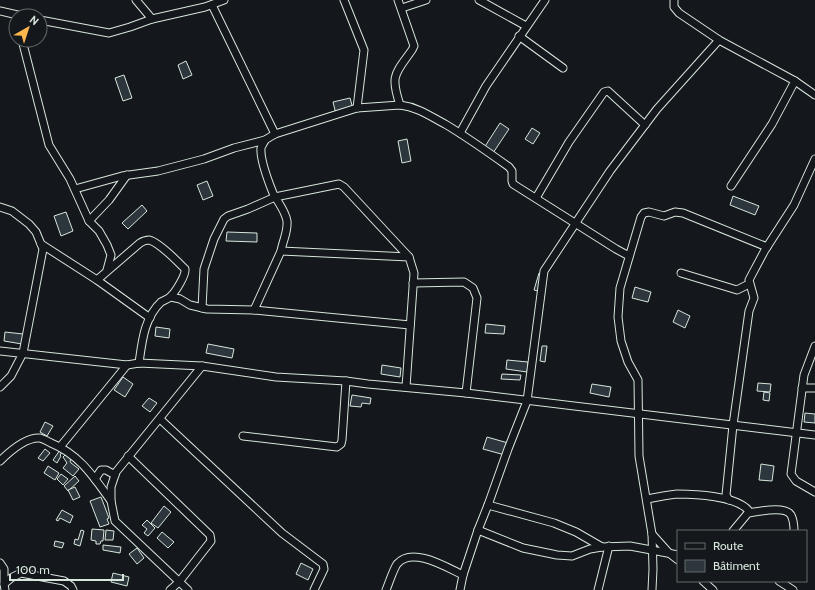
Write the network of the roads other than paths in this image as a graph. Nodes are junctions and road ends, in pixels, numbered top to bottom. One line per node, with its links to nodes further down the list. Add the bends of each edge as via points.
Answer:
1 (136, 0): 11 (street)
2 (224, 0): 9 (street)
3 (344, 0): 21 (street, via 364,50)
4 (398, 0): 10 (street)
5 (426, 0): 10 (street)
6 (479, 0): 13 (street)
7 (545, 0): 13 (street)
8 (674, 0): 15 (street, via 674,7 679,13)
9 (212, 5): 11 (street); 24 (street)
10 (402, 8): 20 (street, via 414,46 394,77)
11 (152, 19): 12 (street, via 109,33)
12 (48, 22)
13 (526, 26): 14 (street)
14 (519, 36): 17 (street); 23 (street, via 486,86)
15 (719, 40): 18 (street); 22 (street)
16 (24, 48): 29 (street, via 50,145)
17 (563, 68)
18 (795, 81): 19 (street); 28 (street, via 772,124)
19 (815, 95)
20 (400, 105): 21 (street); 23 (street, via 422,111)
21 (356, 108): 24 (street)
22 (645, 125): 31 (street, via 608,91 604,92 569,142); 34 (street, via 610,170)
23 (460, 133): 31 (street, via 509,167 514,184)
24 (275, 134): 25 (street)
25 (265, 140): 27 (street, via 158,171); 30 (street, via 261,146 261,154)
26 (815, 159): 36 (street, via 794,204)
27 (127, 175): 29 (street); 33 (street, via 109,200)
28 (731, 186)
29 (75, 189): 33 (street)
30 (276, 197): 37 (street, via 287,220); 39 (street, via 339,184); 46 (street, via 224,219 204,269)
31 (536, 198): 34 (street)
32 (0, 207): 35 (street, via 12,211 29,224)
33 (89, 221): 40 (street, via 99,231 110,250)
34 (576, 223): 38 (street); 62 (street, via 544,271)
35 (41, 244): 42 (street); 52 (street, via 43,249)
36 (767, 247): 38 (street, via 683,213 675,212 664,216 649,212 640,217); 44 (street, via 750,277)
37 (281, 251): 39 (street); 47 (street)
38 (629, 256): 63 (street, via 620,288 618,317 621,340 628,362 638,380)
39 (409, 257): 43 (street, via 414,273)
40 (107, 270): 42 (street); 45 (street, via 140,242 150,240 185,269 186,273)
41 (681, 273): 44 (street, via 737,290)
42 (97, 280): 48 (street)
43 (413, 283): 49 (street); 61 (street, via 464,282 473,288 477,298)
44 (749, 284): 65 (street, via 754,298 749,311)
45 (171, 297): 46 (street); 48 (street, via 161,302)
46 (202, 308): 47 (street)
47 (254, 310): 49 (street)
48 (150, 318): 53 (street, via 144,332)
49 (410, 325): 58 (street)
50 (815, 346): 59 (street)
51 (0, 351): 52 (street)
52 (23, 353): 54 (street); 57 (street, via 11,376)
53 (139, 363): 54 (street); 55 (street)
54 (127, 365): 69 (street)
55 (202, 366): 56 (street, via 276,377); 64 (street)
56 (346, 381): 58 (street); 68 (street, via 342,440 337,447)
57 (0, 387)
58 (406, 387): 61 (street)
59 (802, 388): 60 (street); 66 (street)
60 (815, 388)
61 (466, 393): 62 (street)
62 (527, 401): 63 (street); 78 (street)
63 (639, 414): 65 (street); 75 (street, via 639,456)
64 (160, 419): 70 (street); 98 (street, via 282,533 323,564 324,569)
65 (733, 425): 66 (street); 76 (street, via 726,495)
66 (796, 432): 67 (street); 74 (street, via 791,474 796,481)
67 (815, 435)
68 (243, 436)
69 (60, 447): 71 (street, via 40,438 33,439); 73 (street, via 90,471)
70 (128, 456): 72 (street); 91 (street, via 210,535 211,541)
71 (0, 461)
72 (115, 475): 73 (street, via 101,470); 77 (street, via 111,487)
73 (95, 480): 77 (street)
74 (815, 492)
75 (647, 499): 76 (street, via 676,494); 83 (street)
76 (729, 500): 79 (street, via 744,506)
77 (111, 501): 91 (street, via 114,521)
78 (488, 506): 80 (street); 84 (street, via 554,523)
79 (748, 513): 81 (street); 82 (street, via 787,511 791,515)
80 (478, 530): 84 (street, via 523,548 557,555 572,556); 90 (street)
81 (735, 530)
82 (794, 530)
83 (652, 534): 85 (street); 86 (street)
84 (605, 546): 85 (street, via 630,546); 101 (street)
85 (651, 550): 86 (street); 102 (street)
86 (669, 553): 87 (street); 88 (street)
87 (677, 555)
88 (677, 559)
89 (0, 563): 94 (street, via 4,569)
90 (462, 574): 99 (street, via 425,558 406,558 397,564); 100 (street)
91 (179, 582): 96 (street); 97 (street)
92 (704, 582): 103 (street)
93 (781, 582): 104 (street)
94 (4, 587): 95 (street, via 11,578 21,573 64,580)
95 (73, 590)
96 (170, 590)
97 (188, 590)
98 (314, 590)
99 (386, 590)
100 (460, 590)
101 (598, 590)
102 (652, 590)
103 (713, 590)
104 (793, 590)

